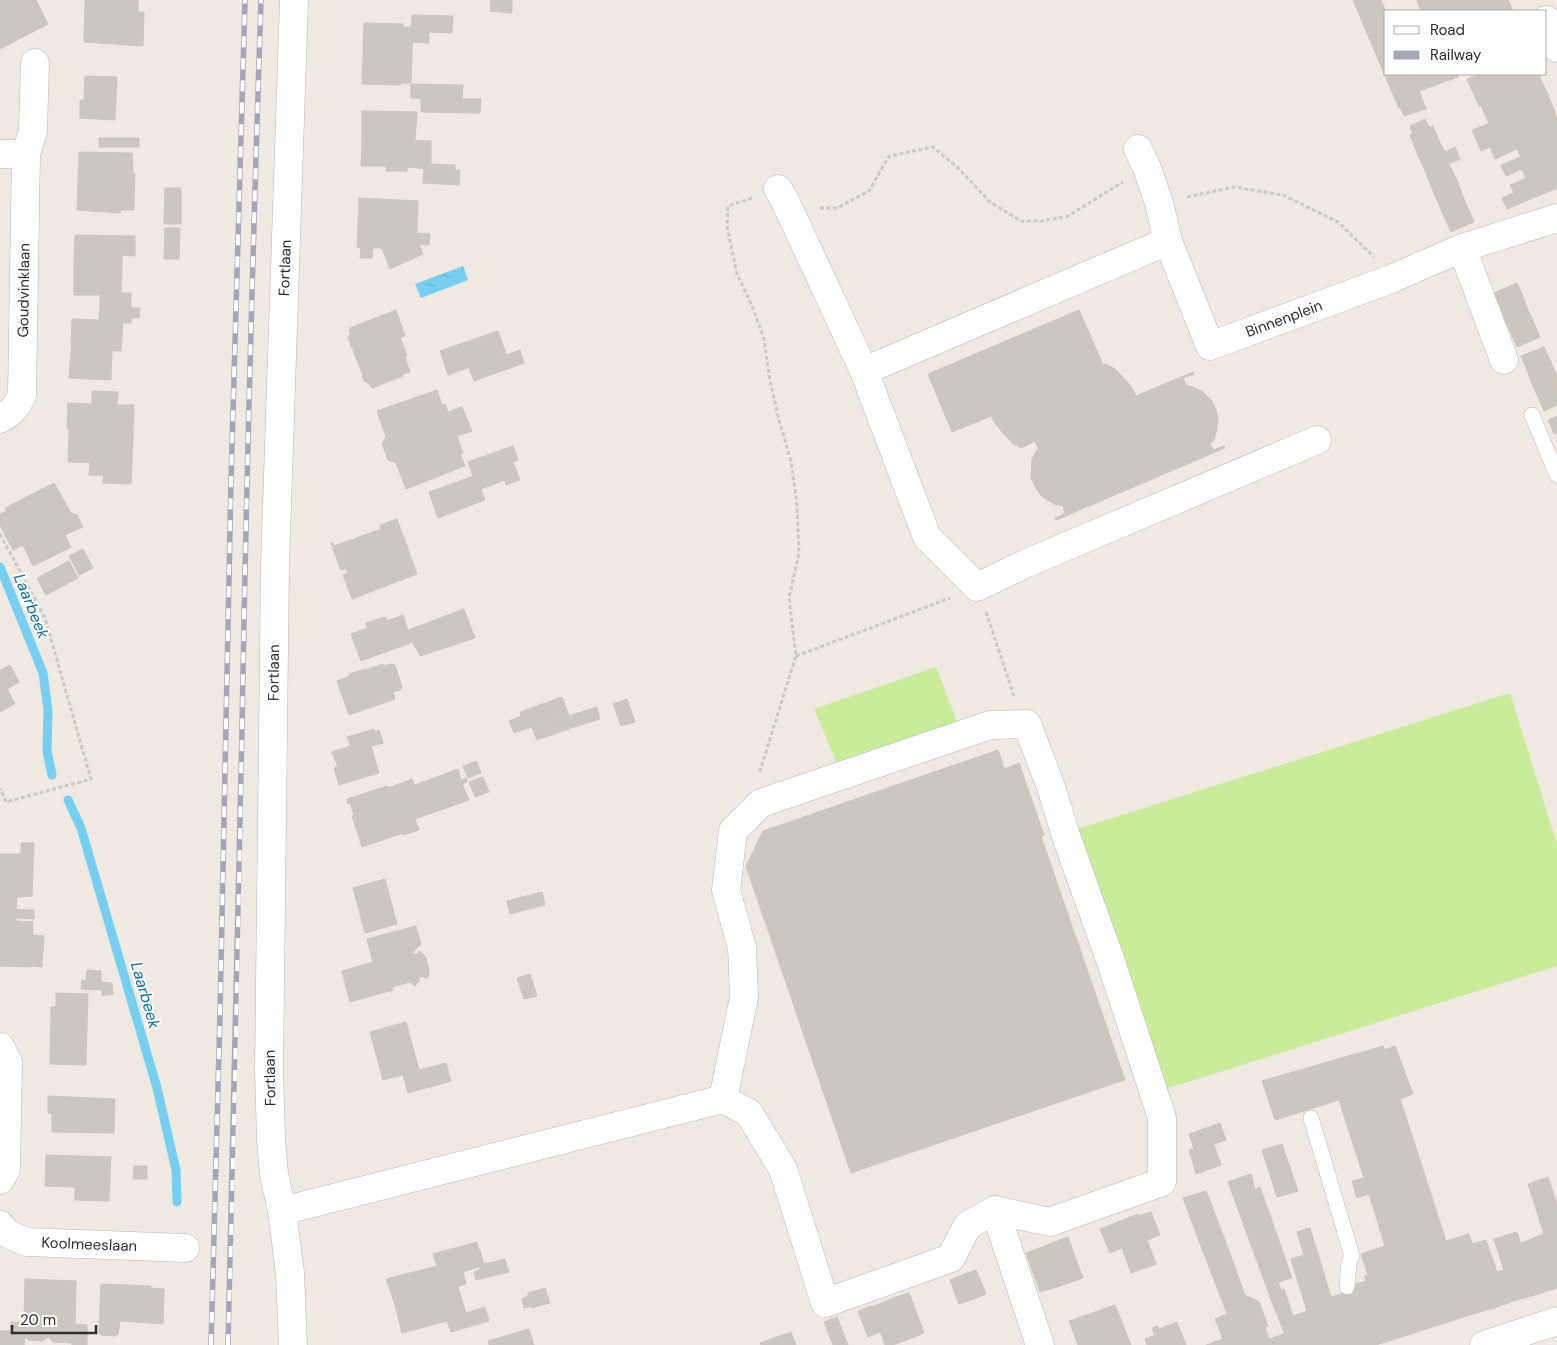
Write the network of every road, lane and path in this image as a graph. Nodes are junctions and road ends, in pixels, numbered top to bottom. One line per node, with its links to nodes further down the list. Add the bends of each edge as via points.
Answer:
1 (294, 0): 29 (street, Fortlaan, via 275,565 269,1070 274,1174)
2 (1547, 23): 3 (street)
3 (1557, 48)
4 (35, 63): 6 (street, Goudvinklaan, via 33,131)
5 (1138, 150): 8 (street)
6 (13, 154): 16 (street, Goudvinklaan, via 22,395 18,405)
7 (778, 190): 14 (street)
8 (1160, 203): 10 (street); 12 (path, via 1234,188 1283,195 1338,222 1375,258)
9 (1557, 218): 11 (street, Binnenplein)
10 (1168, 241): 12 (street, Binnenplein, via 1210,346); 14 (street)
11 (1462, 248): 12 (street, Binnenplein); 13 (street)
12 (1391, 279)
13 (1504, 360)
14 (864, 371): 20 (street, via 927,537)
15 (1532, 415): 18 (lane)
16 (0, 419)
17 (1317, 440): 20 (street, via 1027,562)
18 (1557, 474)
19 (0, 534): 22 (path, via 45,618 91,779 6,802)
20 (978, 587): 21 (path, via 1005,670); 23 (path, via 796,656 755,786)
21 (1027, 724): 23 (street, via 990,724); 28 (street, via 1162,1118 1162,1182 1050,1222)
22 (0, 788)
23 (761, 803): 25 (street, via 733,831 726,890 742,948 744,997)
24 (0, 1047): 27 (street, via 8,1062 6,1169)
25 (723, 1098): 28 (street, via 749,1113 783,1169 825,1303 951,1258 967,1226); 29 (street)
26 (1312, 1118): 32 (lane, via 1352,1256)
27 (0, 1180)
28 (995, 1210): 35 (street)
29 (282, 1211): 34 (street, Fortlaan, via 290,1273)
30 (0, 1225): 31 (street, Koolmeeslaan, via 8,1234 27,1242)
31 (185, 1248)
32 (1347, 1287)
33 (1557, 1321): 36 (street)
34 (293, 1345)
35 (1040, 1345)
36 (1484, 1345)

